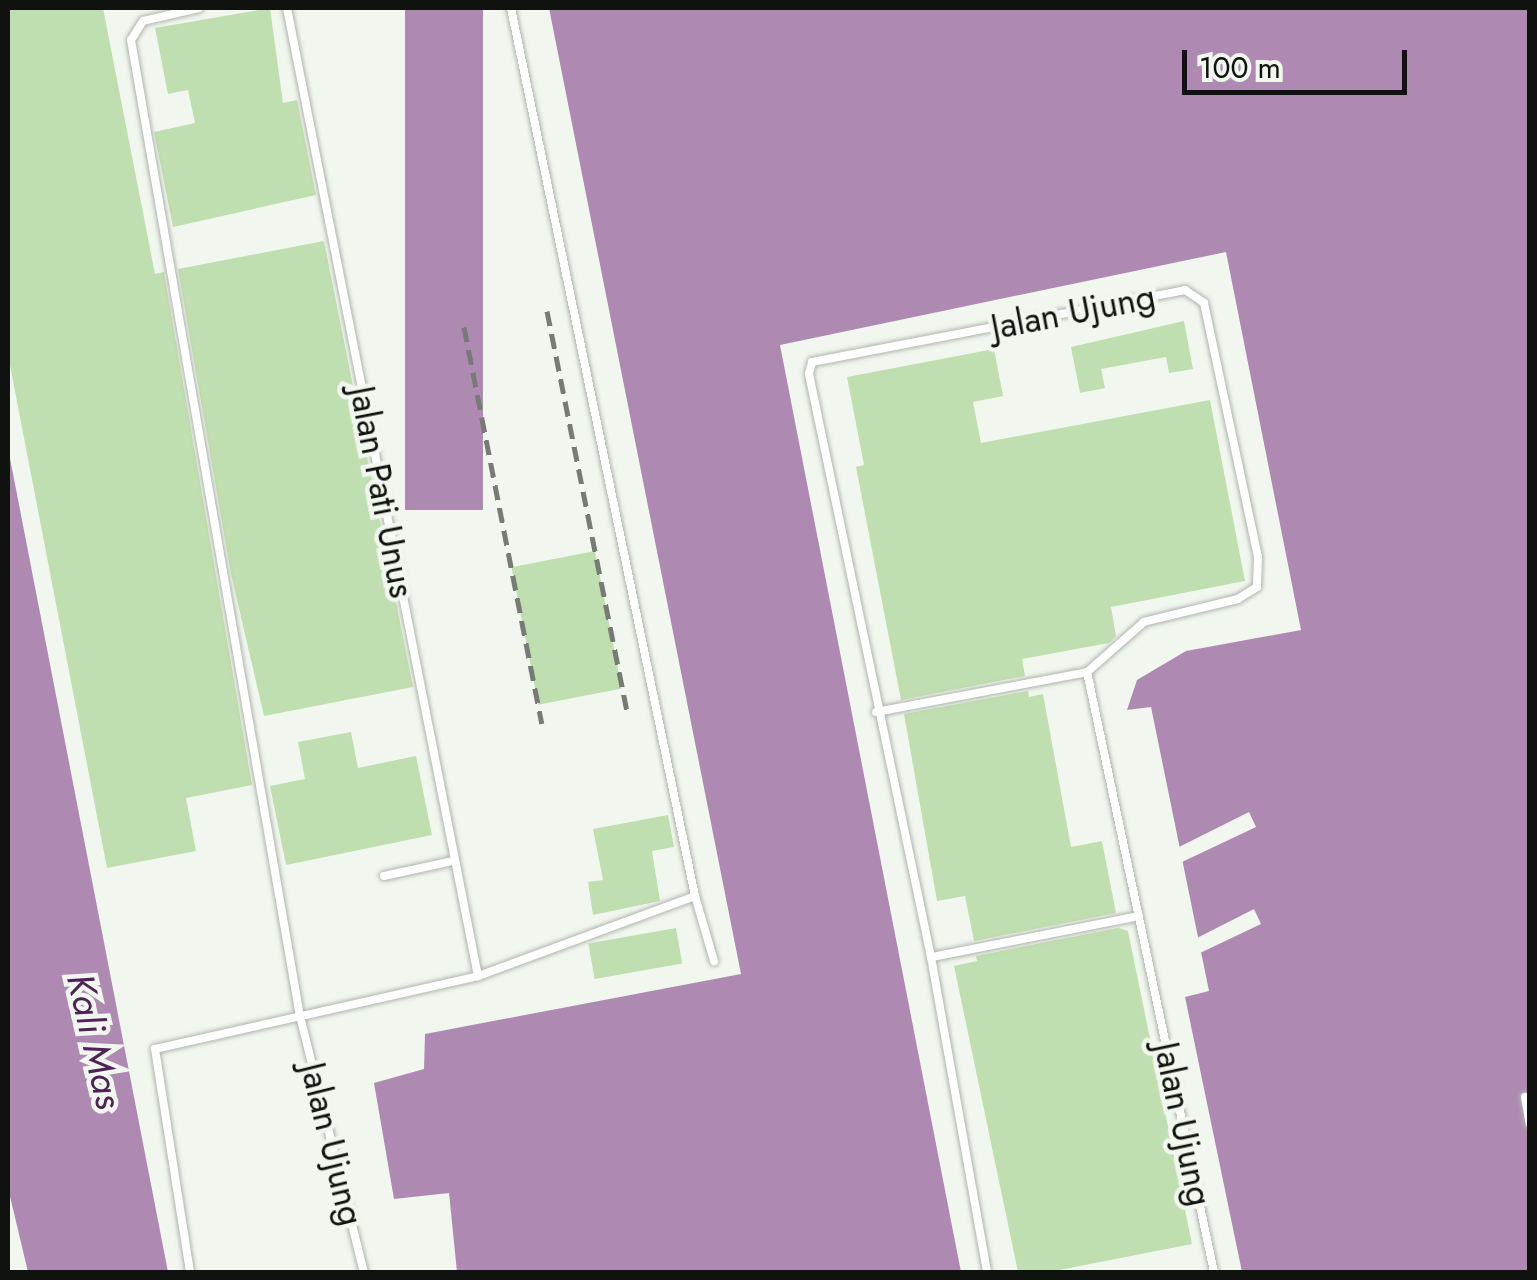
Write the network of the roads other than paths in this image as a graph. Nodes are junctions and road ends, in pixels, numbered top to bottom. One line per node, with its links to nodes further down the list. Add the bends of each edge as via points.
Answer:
1 (199, 8): 13 (lane, Jalan Ujung, via 143,21 131,40)
2 (288, 8): 6 (lane, Jalan Pati Unus)
3 (511, 8): 8 (lane)
4 (1087, 672): 5 (lane); 5 (lane, Jalan Ujung, via 1144,622 1238,599 1257,587 1258,556 1197,292 812,362 809,374); 9 (lane, Jalan Ujung)
5 (876, 712): 10 (lane, Jalan Ujung)
6 (454, 860): 7 (lane); 12 (lane, Jalan Pati Unus)
7 (384, 876)
8 (696, 896): 11 (lane); 12 (lane)
9 (1139, 916): 10 (lane); 19 (lane, Jalan Ujung)
10 (931, 957): 18 (lane, Jalan Ujung)
11 (714, 961)
12 (478, 976): 13 (lane)
13 (300, 1016): 16 (lane, via 155,1050); 17 (lane, Jalan Ujung)
14 (1525, 1097): 15 (lane)
15 (1530, 1124)
16 (190, 1272)
17 (364, 1272)
18 (987, 1272)
19 (1214, 1272)

